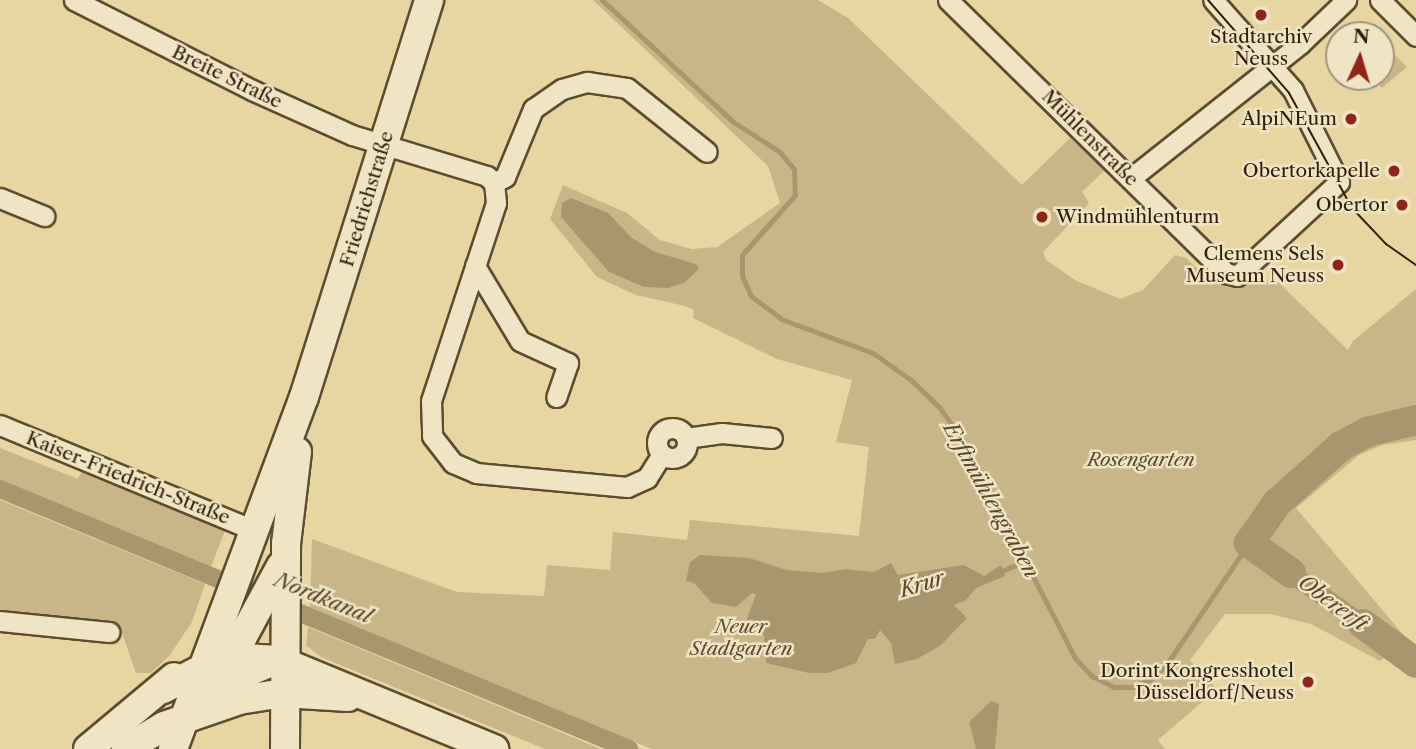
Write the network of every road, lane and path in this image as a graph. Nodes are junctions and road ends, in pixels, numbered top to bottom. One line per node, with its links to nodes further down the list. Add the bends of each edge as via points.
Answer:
1 (74, 0): 9 (street, Breite Straße, via 252,90)
2 (429, 0): 9 (main road, Friedrichstraße)
3 (948, 0): 11 (street, Mühlenstraße)
4 (1213, 0): 8 (street)
5 (1346, 0): 8 (street)
6 (1380, 0): 7 (street)
7 (1416, 36)
8 (1274, 64): 11 (street); 11 (street, Mühlenstraße, via 1308,117 1339,182 1242,273 1231,275)
9 (384, 144): 12 (street, Breite Straße, via 487,176); 19 (main road, Friedrichstraße, via 304,397)
10 (707, 152): 12 (street, via 626,88 587,82 562,89 533,109 505,177)
11 (1131, 178)
12 (494, 183): 15 (street, via 496,203)
13 (0, 198): 14 (street)
14 (44, 216)
15 (475, 266): 16 (street, via 520,341 568,363); 18 (street, via 431,401 432,436 446,457 476,473 628,487 647,478 662,454 657,445 661,432 677,429 686,438 722,433)
16 (556, 397)
17 (0, 425): 19 (street, Kaiser-Friedrich-Straße)
18 (772, 438)
19 (267, 556): 20 (main road, Friedrichstraße); 20 (main road)
20 (248, 606): 23 (main road); 23 (main road); 23 (main road); 23 (main road, via 200,646)
21 (0, 621): 22 (street)
22 (109, 632)
23 (241, 670): 24 (main road); 24 (main road, via 312,692); 25 (main road); 25 (main road, via 213,706); 26 (main road); 27 (main road); 28 (main road)
24 (372, 698): 31 (main road)
25 (187, 717): 27 (main road); 30 (main road)
26 (284, 736)
27 (132, 739): 29 (main road)
28 (88, 749)
29 (112, 749)
30 (173, 749)
31 (494, 749)

